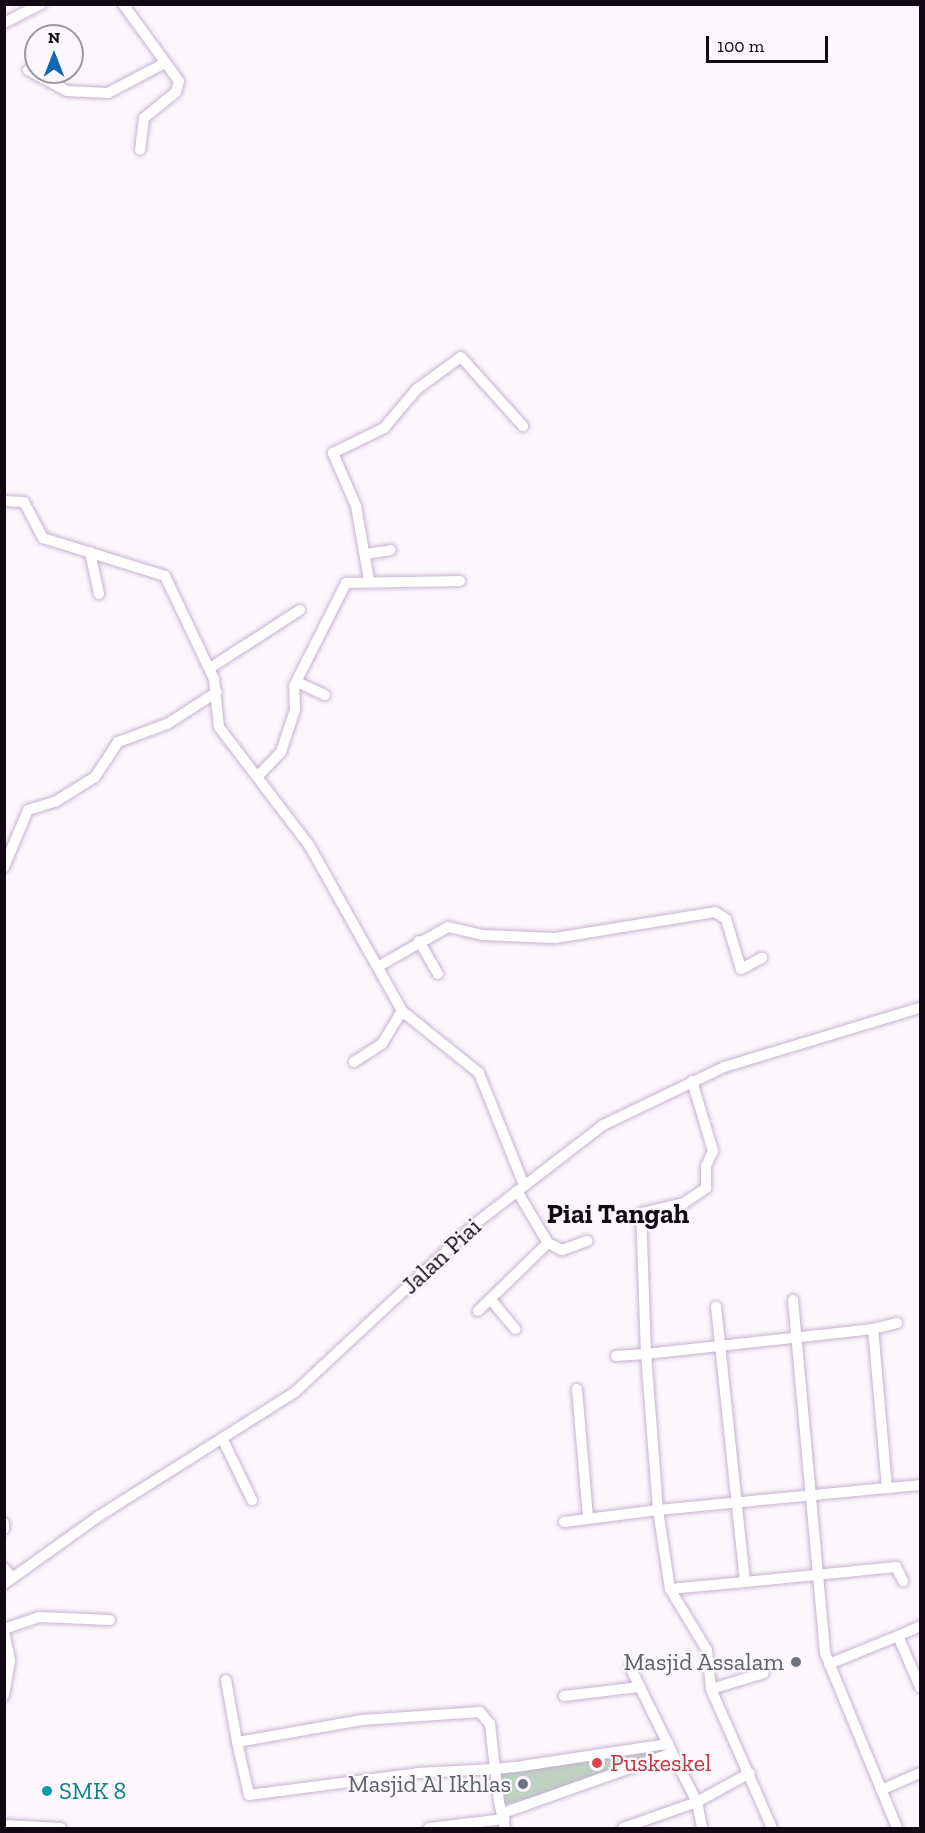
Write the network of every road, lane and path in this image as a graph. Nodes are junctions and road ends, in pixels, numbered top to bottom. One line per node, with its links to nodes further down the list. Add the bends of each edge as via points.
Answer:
1 (41, 4): 3 (street)
2 (123, 4): 4 (street, via 135,26 158,45)
3 (4, 23)
4 (165, 63): 5 (street, via 108,93 67,91); 6 (street, via 177,76 178,88 144,118)
5 (54, 84)
6 (140, 150)
7 (523, 426): 11 (street, via 461,357 417,389 384,428 339,448 332,460 351,491)
8 (4, 501): 10 (street, via 24,502 43,538)
9 (391, 550): 11 (street)
10 (90, 552): 14 (street); 16 (street, via 165,576)
11 (366, 554): 12 (street)
12 (369, 580): 13 (street); 17 (street, via 343,587)
13 (460, 581)
14 (99, 594)
15 (300, 610): 16 (street)
16 (210, 668): 18 (street)
17 (297, 682): 19 (street); 20 (street, via 295,710 281,752)
18 (217, 692): 20 (street, via 219,727); 21 (street, via 167,724 118,742 95,777 55,802 28,810)
19 (325, 695)
20 (256, 777): 24 (street, via 309,844)
21 (4, 867)
22 (419, 941): 23 (street, via 448,927 482,936 574,937 715,912 726,919 741,969); 24 (street); 25 (street)
23 (762, 958)
24 (379, 966): 27 (street)
25 (438, 974)
26 (921, 1008): 29 (street, Jalan Piai)
27 (402, 1011): 28 (street, via 382,1044); 30 (street, via 479,1073)
28 (354, 1062)
29 (692, 1081): 30 (street, Jalan Piai, via 609,1121); 42 (street, via 713,1153 702,1193 641,1213)
30 (520, 1188): 32 (street); 45 (street, Jalan Piai, via 295,1392)
31 (587, 1241): 32 (street, via 562,1250)
32 (548, 1243): 33 (street)
33 (491, 1300): 36 (street); 38 (street)
34 (793, 1300): 40 (street)
35 (717, 1307): 41 (street)
36 (478, 1311)
37 (897, 1323): 39 (street)
38 (515, 1329)
39 (873, 1329): 40 (street); 47 (street)
40 (796, 1338): 41 (street); 48 (street)
41 (717, 1344): 42 (street); 50 (street)
42 (646, 1354): 43 (street); 51 (street)
43 (616, 1356)
44 (578, 1389): 52 (street)
45 (223, 1440): 49 (street); 58 (street, Jalan Piai, via 99,1515)
46 (921, 1485): 47 (street)
47 (887, 1488): 48 (street)
48 (810, 1496): 50 (street); 57 (street)
49 (252, 1500)
50 (734, 1502): 51 (street); 60 (street)
51 (658, 1510): 52 (street); 61 (street)
52 (588, 1518): 53 (street)
53 (564, 1522)
54 (4, 1523): 55 (street)
55 (4, 1529)
56 (4, 1568): 58 (street)
57 (817, 1574): 59 (street, via 896,1567); 60 (street); 66 (street)
58 (8, 1581)
59 (903, 1581)
60 (745, 1582): 61 (street)
61 (670, 1589): 72 (street, via 707,1650)
62 (110, 1620): 64 (street, via 39,1617)
63 (921, 1626): 65 (street)
64 (4, 1631): 73 (street, via 10,1661)
65 (898, 1636): 66 (street); 71 (street)
66 (829, 1664): 80 (street)
67 (630, 1667): 70 (street)
68 (764, 1674): 72 (street)
69 (225, 1680): 75 (street)
70 (640, 1687): 74 (street); 76 (street)
71 (921, 1687)
72 (711, 1689): 78 (street)
73 (4, 1695)
74 (564, 1696)
75 (237, 1742): 77 (street, via 249,1795 418,1773); 77 (street, via 362,1720 476,1711 488,1718)
76 (670, 1748): 77 (street); 81 (street); 82 (street)
77 (495, 1769): 82 (street)
78 (750, 1773): 81 (street); 88 (street)
79 (921, 1773): 80 (street)
80 (881, 1790): 89 (street)
81 (697, 1802): 86 (street); 87 (street)
82 (504, 1820): 85 (street)
83 (4, 1825): 84 (street)
84 (61, 1828)
85 (429, 1828)
86 (623, 1828)
87 (702, 1828)
88 (772, 1828)
89 (897, 1828)

